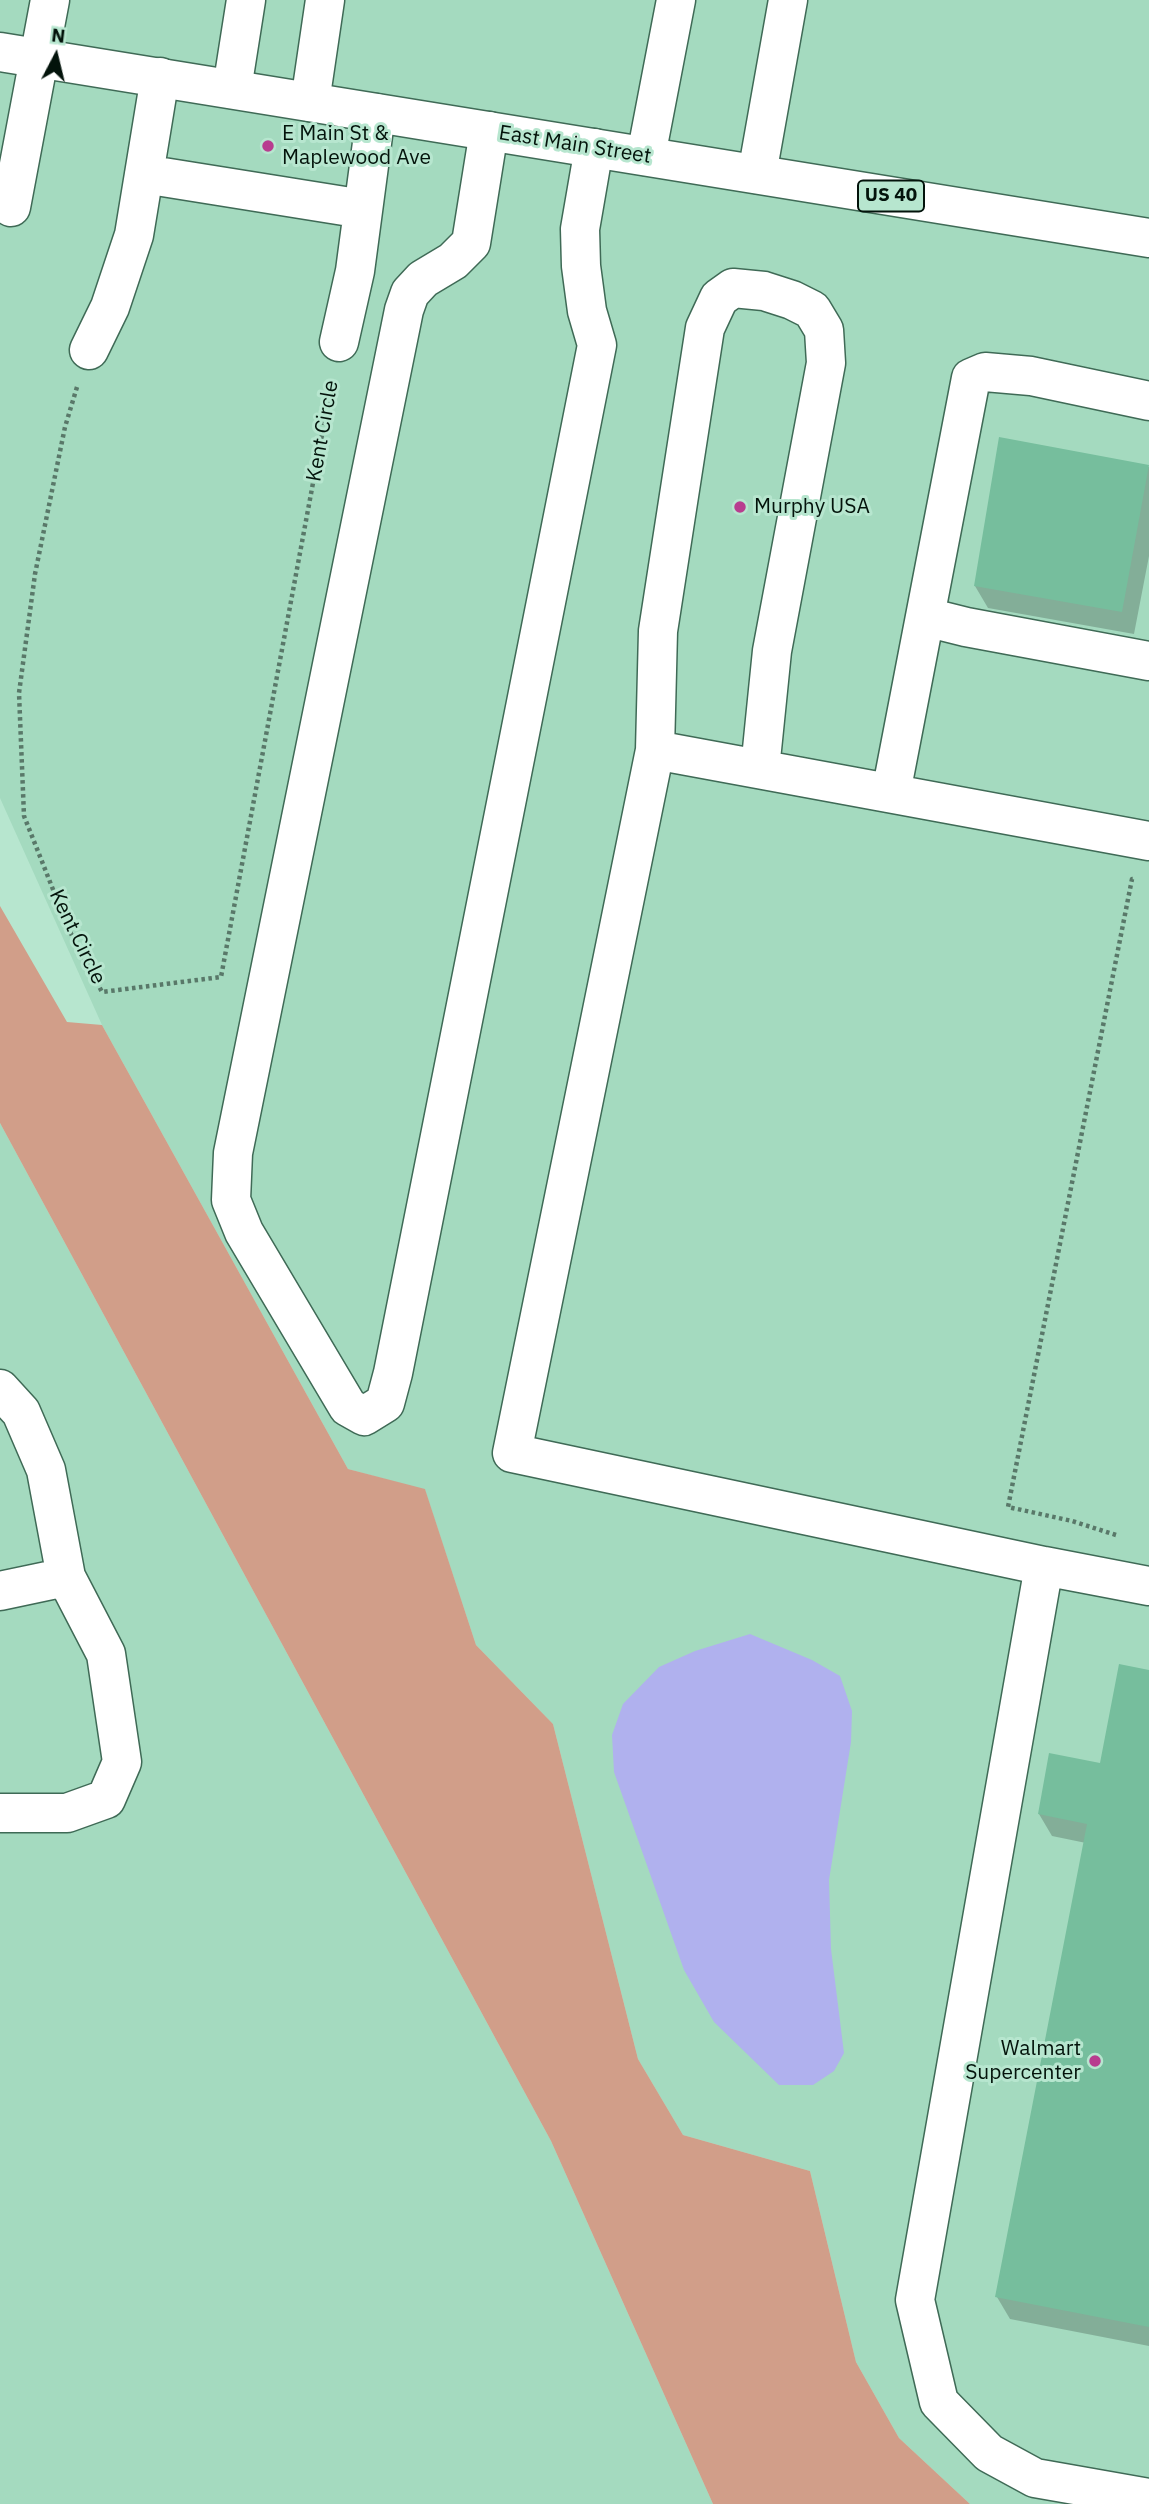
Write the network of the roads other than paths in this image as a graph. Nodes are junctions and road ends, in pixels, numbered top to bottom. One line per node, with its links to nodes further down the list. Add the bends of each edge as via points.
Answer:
1 (50, 0): 7 (main road)
2 (246, 0): 9 (main road)
3 (325, 0): 10 (main road)
4 (676, 0): 14 (main road)
5 (788, 0): 16 (main road)
6 (0, 52): 7 (main road, East Main Street / US 40)
7 (39, 58): 8 (main road, East Main Street / US 40); 17 (main road)
8 (160, 77): 9 (main road, East Main Street / US 40); 15 (main road)
9 (232, 89): 10 (main road, East Main Street / US 40)
10 (310, 102): 11 (main road, East Main Street / US 40)
11 (376, 113): 12 (main road, East Main Street / US 40); 18 (main road)
12 (489, 131): 13 (main road, East Main Street / US 40); 13 (main road, via 471,243 424,279 410,293 404,310 233,1153 231,1200 244,1232 348,1407 363,1416 385,1403 393,1373 597,345 586,311 580,229)
13 (594, 148): 14 (main road, East Main Street / US 40)
14 (646, 156): 16 (main road, East Main Street / US 40)
15 (144, 174): 18 (main road); 21 (main road, via 134,236 110,307)
16 (757, 174): 19 (main road, East Main Street / US 40)
17 (11, 207)
18 (363, 209): 20 (main road)
19 (1149, 238)
20 (339, 342)
21 (89, 350)
22 (1149, 401): 23 (main road, via 1031,376 985,372 971,378)
23 (926, 617): 24 (main road); 27 (main road)
24 (1149, 661)
25 (655, 750): 26 (main road); 26 (main road, via 658,631 705,328 719,298 733,288 764,291 812,310 824,330 826,363 772,651); 30 (main road, via 512,1453)
26 (760, 769): 27 (main road)
27 (891, 793): 28 (main road)
28 (1149, 841)
29 (0, 1390): 31 (main road, via 21,1412 46,1470)
30 (1044, 1566): 32 (main road); 35 (main road, via 915,2300 939,2402 989,2453 1035,2478)
31 (66, 1577): 33 (main road); 34 (main road, via 106,1654 122,1762 106,1799 67,1813)
32 (1141, 1585)
33 (0, 1591)
34 (0, 1813)
35 (1149, 2498)

